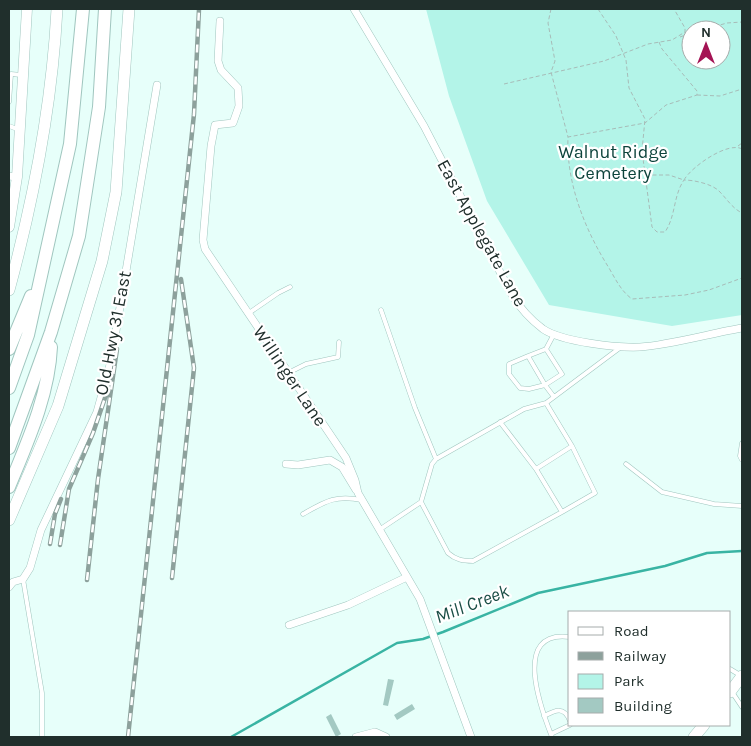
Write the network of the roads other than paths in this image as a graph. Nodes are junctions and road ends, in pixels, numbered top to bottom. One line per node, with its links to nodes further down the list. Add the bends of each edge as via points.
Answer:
1 (27, 9): 8 (street)
2 (57, 9): 18 (main road, via 40,156 27,226)
3 (83, 9): 16 (highway, via 70,144)
4 (105, 9): 22 (highway, via 99,107 79,236)
5 (129, 9): 49 (main road, via 116,192 102,261 58,406)
6 (354, 9): 23 (street, East Applegate Lane, via 424,126 516,301 544,329)
7 (220, 21): 20 (street, Willinger Lane, via 218,61 221,70 238,88 239,106 233,123 215,125 210,146 203,240 205,249)
8 (23, 75): 10 (lane, via 11,74); 12 (street)
9 (157, 85): 52 (street, Old Hwy 31 East, via 111,362 97,412 41,530 30,568)
10 (9, 102)
11 (9, 126): 12 (lane)
12 (20, 130): 13 (street)
13 (13, 177): 14 (street)
14 (10, 214): 15 (street)
15 (9, 227)
16 (43, 266): 26 (highway); 31 (highway, via 28,335)
17 (290, 287): 20 (lane)
18 (9, 290)
19 (381, 310): 38 (lane)
20 (248, 314): 29 (street, Willinger Lane)
21 (742, 328): 25 (street, East Applegate Lane, via 642,347)
22 (51, 332): 37 (highway); 43 (highway, via 50,371)
23 (554, 334): 25 (street, East Applegate Lane); 27 (lane)
24 (339, 342): 29 (lane, via 338,357 306,364)
25 (623, 346): 32 (lane)
26 (9, 349)
27 (546, 349): 28 (lane); 30 (lane, via 562,374)
28 (528, 356): 30 (lane); 30 (lane, via 509,364 509,374 520,388)
29 (288, 373): 44 (street, Willinger Lane, via 346,458)
30 (545, 385): 32 (lane)
31 (9, 388)
32 (554, 396): 33 (lane)
33 (546, 403): 34 (lane, via 524,409); 36 (lane)
34 (500, 422): 38 (lane); 42 (lane)
35 (742, 443): 39 (lane)
36 (572, 446): 42 (lane); 47 (lane, via 595,494)
37 (9, 448)
38 (436, 459): 45 (lane)
39 (742, 460)
40 (286, 464): 44 (street, via 330,460 342,467)
41 (626, 464): 46 (lane, via 662,492 714,504)
42 (536, 469): 47 (lane)
43 (9, 487)
44 (360, 496): 48 (lane, via 333,498); 50 (street, Willinger Lane)
45 (422, 502): 47 (lane, via 448,553 464,561 473,561); 50 (lane)
46 (742, 506)
47 (562, 512)
48 (303, 514)
49 (9, 520)
50 (379, 530): 51 (street, Willinger Lane)
51 (407, 577): 54 (street, via 348,605); 68 (street, Willinger Lane, via 427,619)
52 (23, 579): 53 (street); 65 (lane, via 42,693)
53 (9, 587)
54 (289, 625)
55 (568, 637): 61 (lane, via 546,640 536,654 537,697)
56 (731, 670): 57 (lane)
57 (742, 676): 58 (main road)
58 (731, 690)
59 (731, 692): 60 (lane)
60 (742, 707)
61 (544, 716): 62 (lane, via 557,709 566,712); 64 (lane)
62 (568, 718)
63 (568, 724): 64 (lane)
64 (551, 736)
65 (42, 737)
66 (356, 737): 67 (street, via 375,732)
67 (386, 737)
68 (471, 737)

